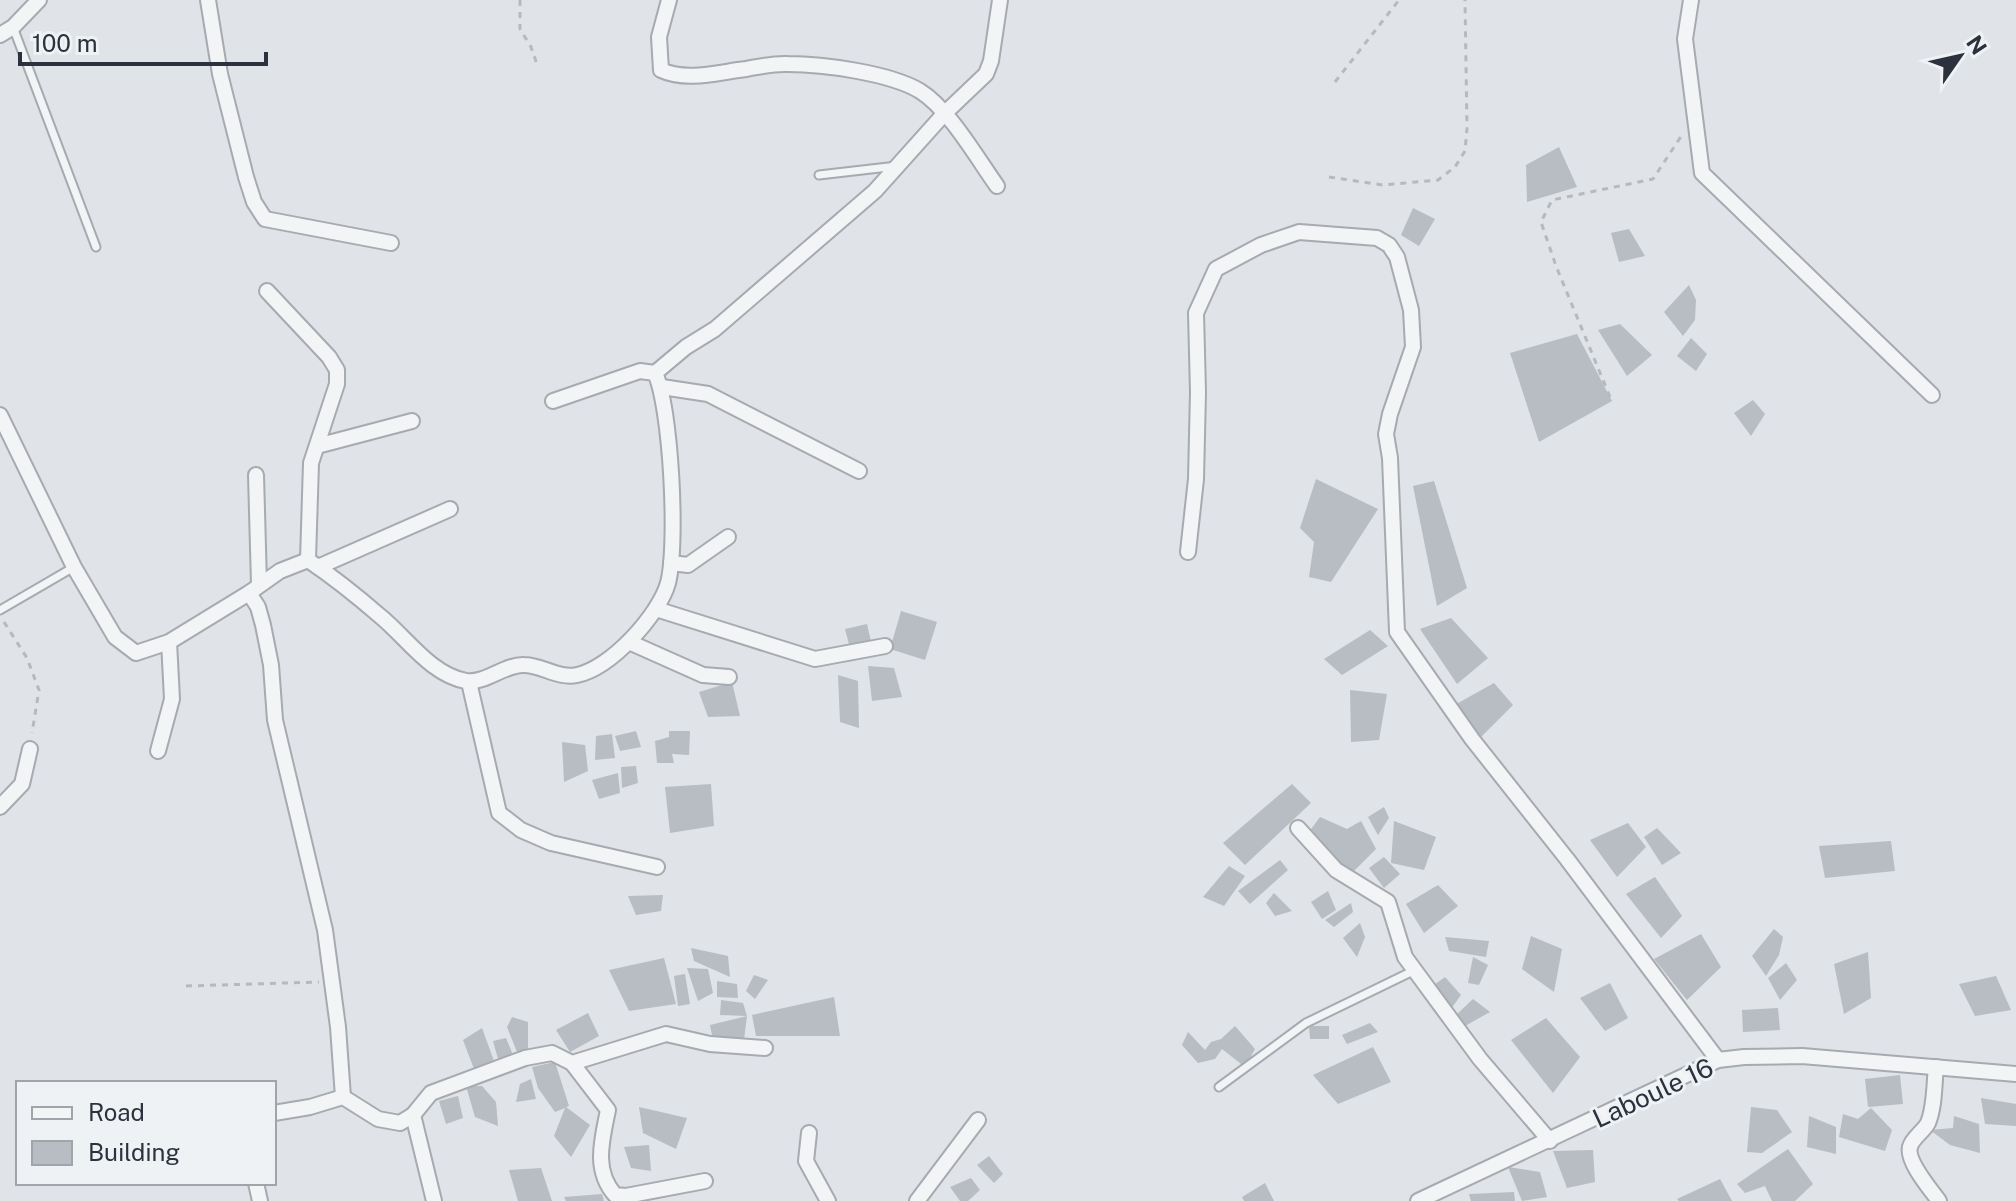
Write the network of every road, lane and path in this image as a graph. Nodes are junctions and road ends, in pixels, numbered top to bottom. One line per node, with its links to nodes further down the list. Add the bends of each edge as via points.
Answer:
1 (39, 0): 9 (street)
2 (208, 0): 18 (street, via 246,177 265,219)
3 (520, 0): 10 (path, via 520,29)
4 (669, 0): 12 (street, via 659,56 661,70 673,75 787,63 837,68 920,91)
5 (1000, 0): 12 (street, via 986,74)
6 (1399, 0): 11 (path)
7 (1465, 0): 16 (path, via 1467,128 1465,151 1455,167 1438,180 1383,185)
8 (1691, 0): 13 (street, via 1685,39)
9 (6, 31): 19 (lane)
10 (538, 67)
11 (1335, 82)
12 (944, 114): 14 (street); 17 (street)
13 (1695, 117): 23 (street, via 1702,173); 24 (path, via 1653,179 1552,200 1541,222)
14 (899, 166): 15 (lane); 21 (street, via 726,319)
15 (819, 175)
16 (1329, 177)
17 (997, 186)
18 (391, 243)
19 (96, 247)
20 (267, 291): 28 (street, via 337,370)
21 (655, 373): 22 (street); 25 (street, via 640,371)
22 (662, 387): 29 (street, via 708,394); 34 (street, via 670,464)
23 (1932, 395)
24 (1610, 397)
25 (553, 401)
26 (0, 415): 36 (street)
27 (412, 421): 28 (street)
28 (317, 446): 35 (street, via 311,463)
29 (859, 471)
30 (256, 475): 37 (street)
31 (450, 509): 35 (street)
32 (728, 537): 34 (street, via 688,565)
33 (1188, 552): 54 (street, via 1196,479 1196,313 1216,269 1299,232 1377,238 1389,245 1411,310 1413,347 1386,434 1397,632 1472,739)
34 (671, 563): 38 (street)
35 (313, 564): 37 (street, via 280,571); 44 (street, via 382,617 429,662)
36 (74, 567): 39 (lane); 40 (street, via 115,637 136,653)
37 (254, 589): 40 (street); 51 (street, via 271,665 275,720 325,930)
38 (656, 609): 41 (street); 42 (street, via 815,659)
39 (0, 613): 45 (path, via 39,690)
40 (169, 642): 46 (street, via 172,699)
41 (629, 642): 43 (street, via 703,675); 44 (street, via 578,675 523,665)
42 (885, 646)
43 (729, 677)
44 (469, 682): 49 (street, via 499,813 551,843)
45 (30, 749): 47 (street, via 22,784)
46 (158, 751)
47 (0, 807)
48 (1298, 828): 50 (street, via 1336,870 1388,902 1405,957)
49 (657, 867)
50 (1415, 970): 58 (lane, via 1306,1023); 64 (street, via 1480,1059)
51 (330, 981): 52 (path); 59 (street)
52 (186, 986)
53 (765, 1048): 55 (street, via 666,1034)
54 (1718, 1060): 56 (street, Laboule 16, via 1802,1056); 64 (street, Laboule 16)
55 (572, 1063): 61 (street, via 552,1053 525,1058 431,1093); 65 (street, via 608,1110 600,1153 604,1180 615,1195)
56 (1936, 1067): 57 (street, Laboule 16); 70 (street, via 1931,1115 1909,1151)
57 (2016, 1074)
58 (1219, 1087)
59 (343, 1097): 60 (street); 61 (street, via 378,1119 400,1123)
60 (276, 1113)
61 (413, 1115): 66 (street)
62 (978, 1120): 68 (street)
63 (809, 1133): 67 (street, via 806,1161)
64 (1550, 1141): 69 (street, Laboule 16)
65 (705, 1181)
66 (434, 1201)
67 (828, 1201)
68 (917, 1201)
69 (1418, 1201)
70 (1939, 1201)

